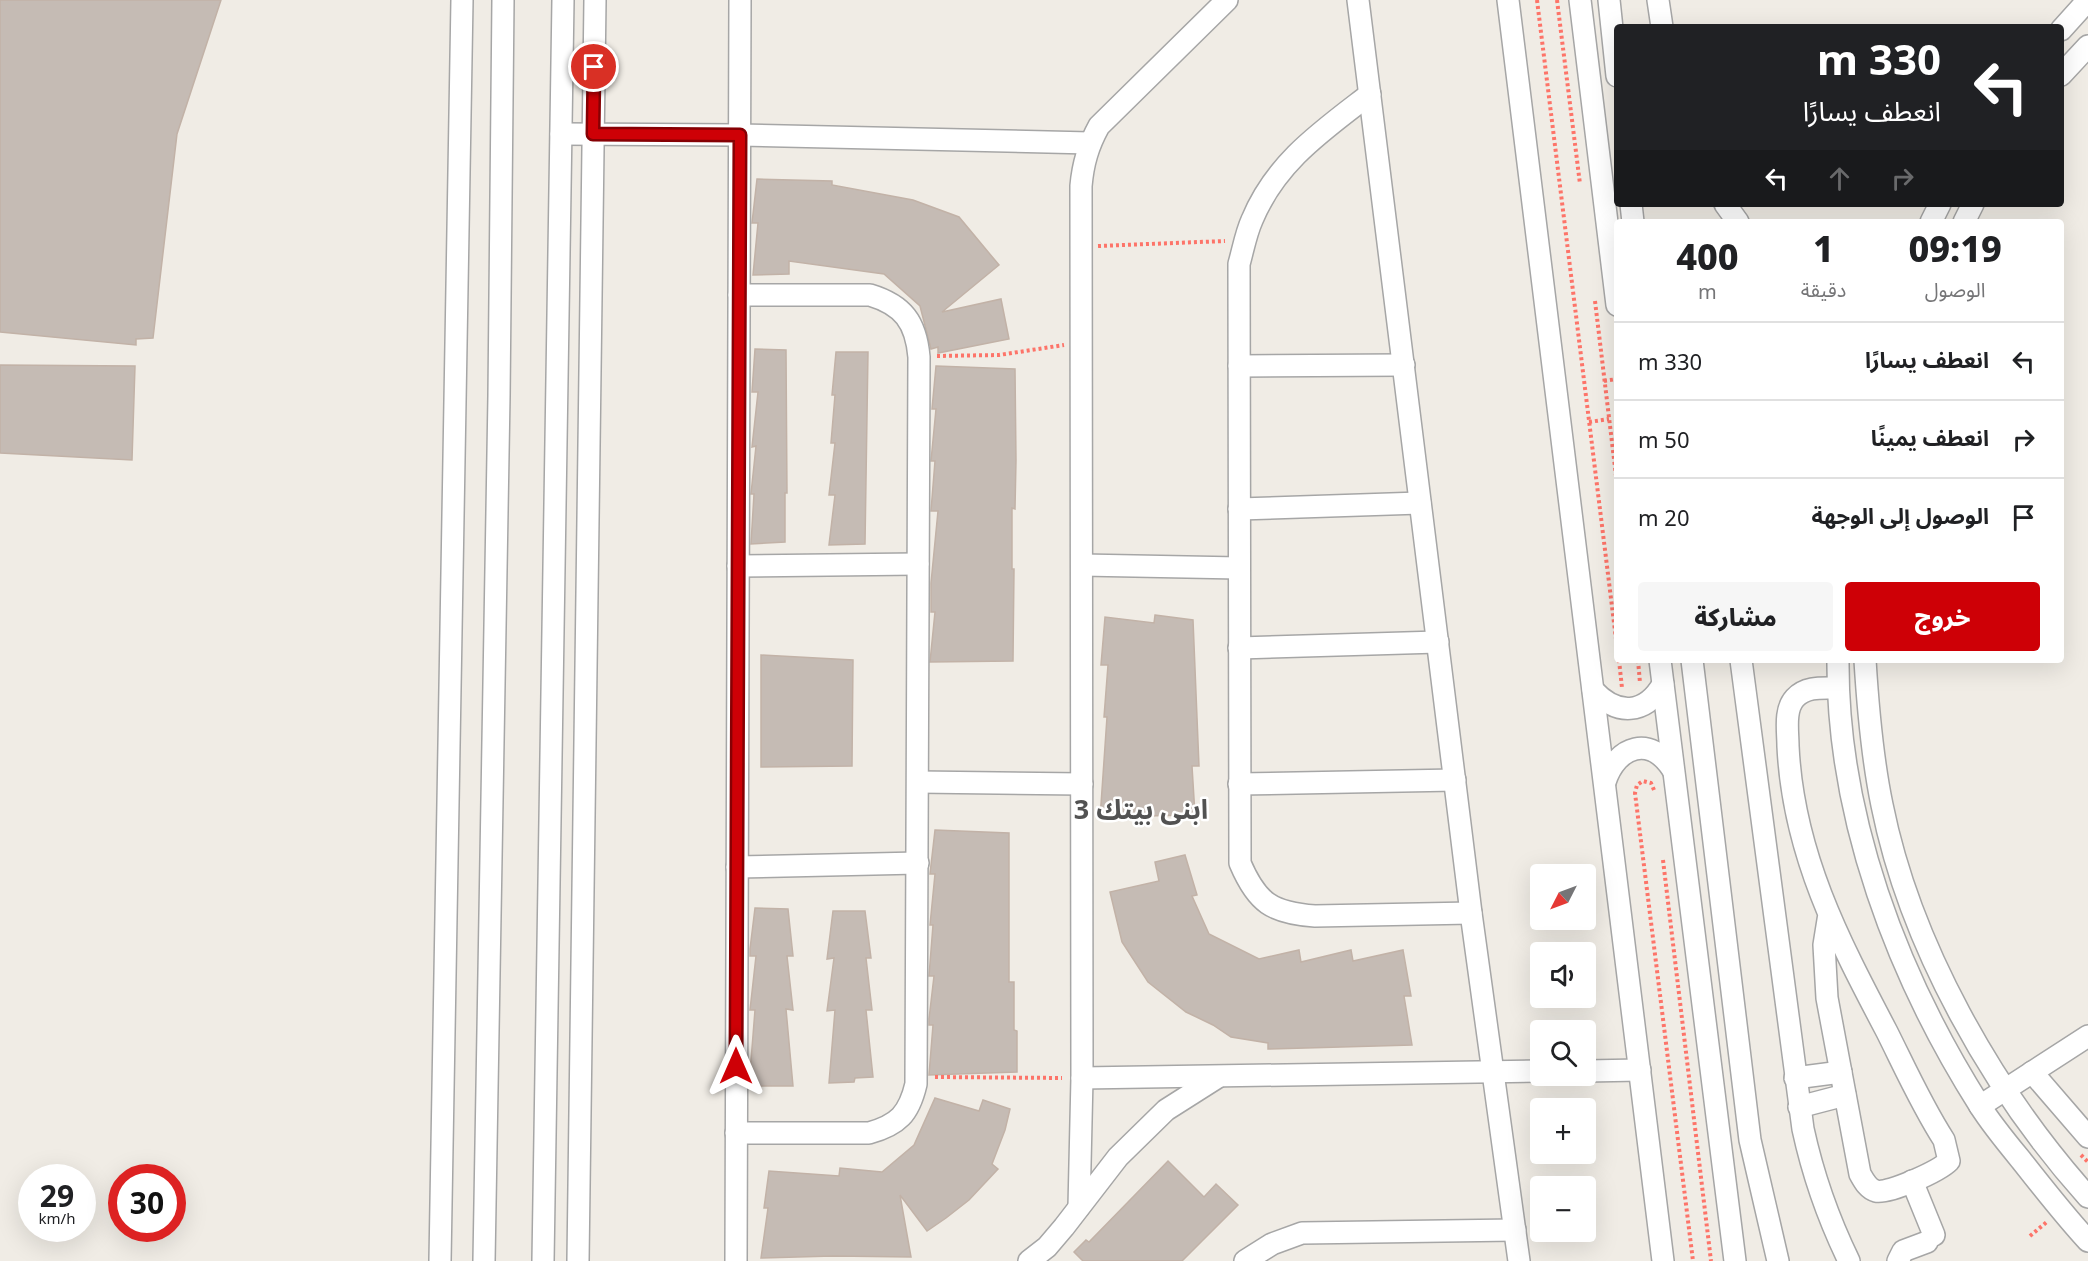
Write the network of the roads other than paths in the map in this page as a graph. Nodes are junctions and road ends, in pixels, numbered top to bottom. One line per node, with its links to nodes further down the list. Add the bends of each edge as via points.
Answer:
1 (462, 0): 78 (street)
2 (503, 0): 79 (street)
3 (563, 0): 21 (street)
4 (595, 0): 22 (street)
5 (740, 0): 23 (street)
6 (1227, 0): 24 (street, via 1113,111)
7 (1358, 0): 20 (street)
8 (1508, 0): 44 (street)
9 (1580, 0): 25 (street)
10 (1594, 0): 15 (street)
11 (1609, 0): 15 (street)
12 (1658, 0): 14 (street)
13 (2088, 0): 16 (street)
14 (1662, 24)
15 (1611, 27): 18 (street)
16 (2064, 27)
17 (2088, 46): 19 (street)
18 (1614, 52)
19 (2064, 72)
20 (1370, 94): 27 (street); 28 (street, via 1303,146 1273,180 1251,220 1239,264)
21 (561, 134): 22 (street); 80 (street)
22 (593, 134): 23 (street); 81 (street)
23 (740, 135): 24 (street); 26 (street)
24 (1090, 143): 32 (street, via 1082,175)
25 (1614, 280)
26 (739, 295): 31 (street, via 870,295 888,300 913,326 919,357); 33 (street)
27 (1404, 365): 28 (street); 29 (street)
28 (1239, 366): 30 (street)
29 (1420, 503): 30 (street); 35 (street)
30 (1239, 508): 34 (street)
31 (918, 564): 33 (street); 47 (street)
32 (1082, 565): 34 (street); 49 (street)
33 (738, 566): 52 (street)
34 (1239, 568): 36 (street)
35 (1438, 642): 36 (street); 46 (street)
36 (1239, 648): 50 (street)
37 (1660, 663): 42 (street)
38 (1692, 663): 72 (street)
39 (1741, 663): 64 (street)
40 (1838, 663): 43 (street)
41 (1865, 663): 65 (street, via 1869,728 1882,806 1903,883 1937,967 1968,1028)
42 (1663, 684): 44 (street, via 1657,695 1637,708 1612,706); 45 (street)
43 (1838, 688): 54 (street, via 1808,689 1794,699 1788,714 1794,806 1803,846); 67 (street, via 1846,763 1861,837 1883,910 1910,980)
44 (1593, 690): 48 (street)
45 (1673, 770): 48 (street, via 1658,753 1635,749 1615,760); 71 (street)
46 (1455, 780): 50 (street); 53 (street)
47 (918, 782): 49 (street); 51 (street)
48 (1605, 782): 56 (street)
49 (1082, 784): 63 (street)
50 (1239, 784): 53 (street, via 1240,863 1250,886 1268,904 1290,914 1315,916)
51 (918, 863): 52 (street); 69 (street, via 916,1077 912,1102 886,1128 869,1133)
52 (737, 867): 69 (street)
53 (1471, 914): 59 (street)
54 (1829, 914): 60 (street, via 1824,945 1827,998); 73 (street, via 1948,1150 1949,1161 1942,1168)
55 (2088, 1036): 61 (street)
56 (1640, 1070): 58 (street); 86 (street)
57 (1530, 1071): 59 (street)
58 (1596, 1071)
59 (1493, 1072): 62 (street); 76 (street)
60 (1841, 1072): 64 (street); 66 (street)
61 (2032, 1072): 65 (street); 70 (street)
62 (1219, 1076): 63 (street); 75 (street, via 1166,1110 1118,1157)
63 (1082, 1078): 75 (street)
64 (1795, 1078): 68 (street)
65 (2007, 1089): 67 (street); 74 (street)
66 (1845, 1095): 68 (street); 73 (street, via 1865,1183 1874,1191 1885,1191)
67 (1980, 1106): 77 (street)
68 (1799, 1107): 89 (street, via 1812,1169)
69 (736, 1133): 82 (street)
70 (2088, 1137)
71 (1721, 1138): 72 (street); 87 (street)
72 (1750, 1140): 88 (street)
73 (1912, 1181): 90 (street, via 1931,1238 1903,1251)
74 (2088, 1197)
75 (1079, 1207): 83 (street, via 1047,1247)
76 (1515, 1230): 84 (street, via 1302,1233 1272,1244); 85 (street)
77 (2088, 1241)
78 (440, 1261)
79 (484, 1261)
80 (543, 1261)
81 (578, 1261)
82 (736, 1261)
83 (1029, 1261)
84 (1245, 1261)
85 (1519, 1261)
86 (1663, 1261)
87 (1735, 1261)
88 (1778, 1261)
89 (1849, 1261)
90 (1898, 1261)

